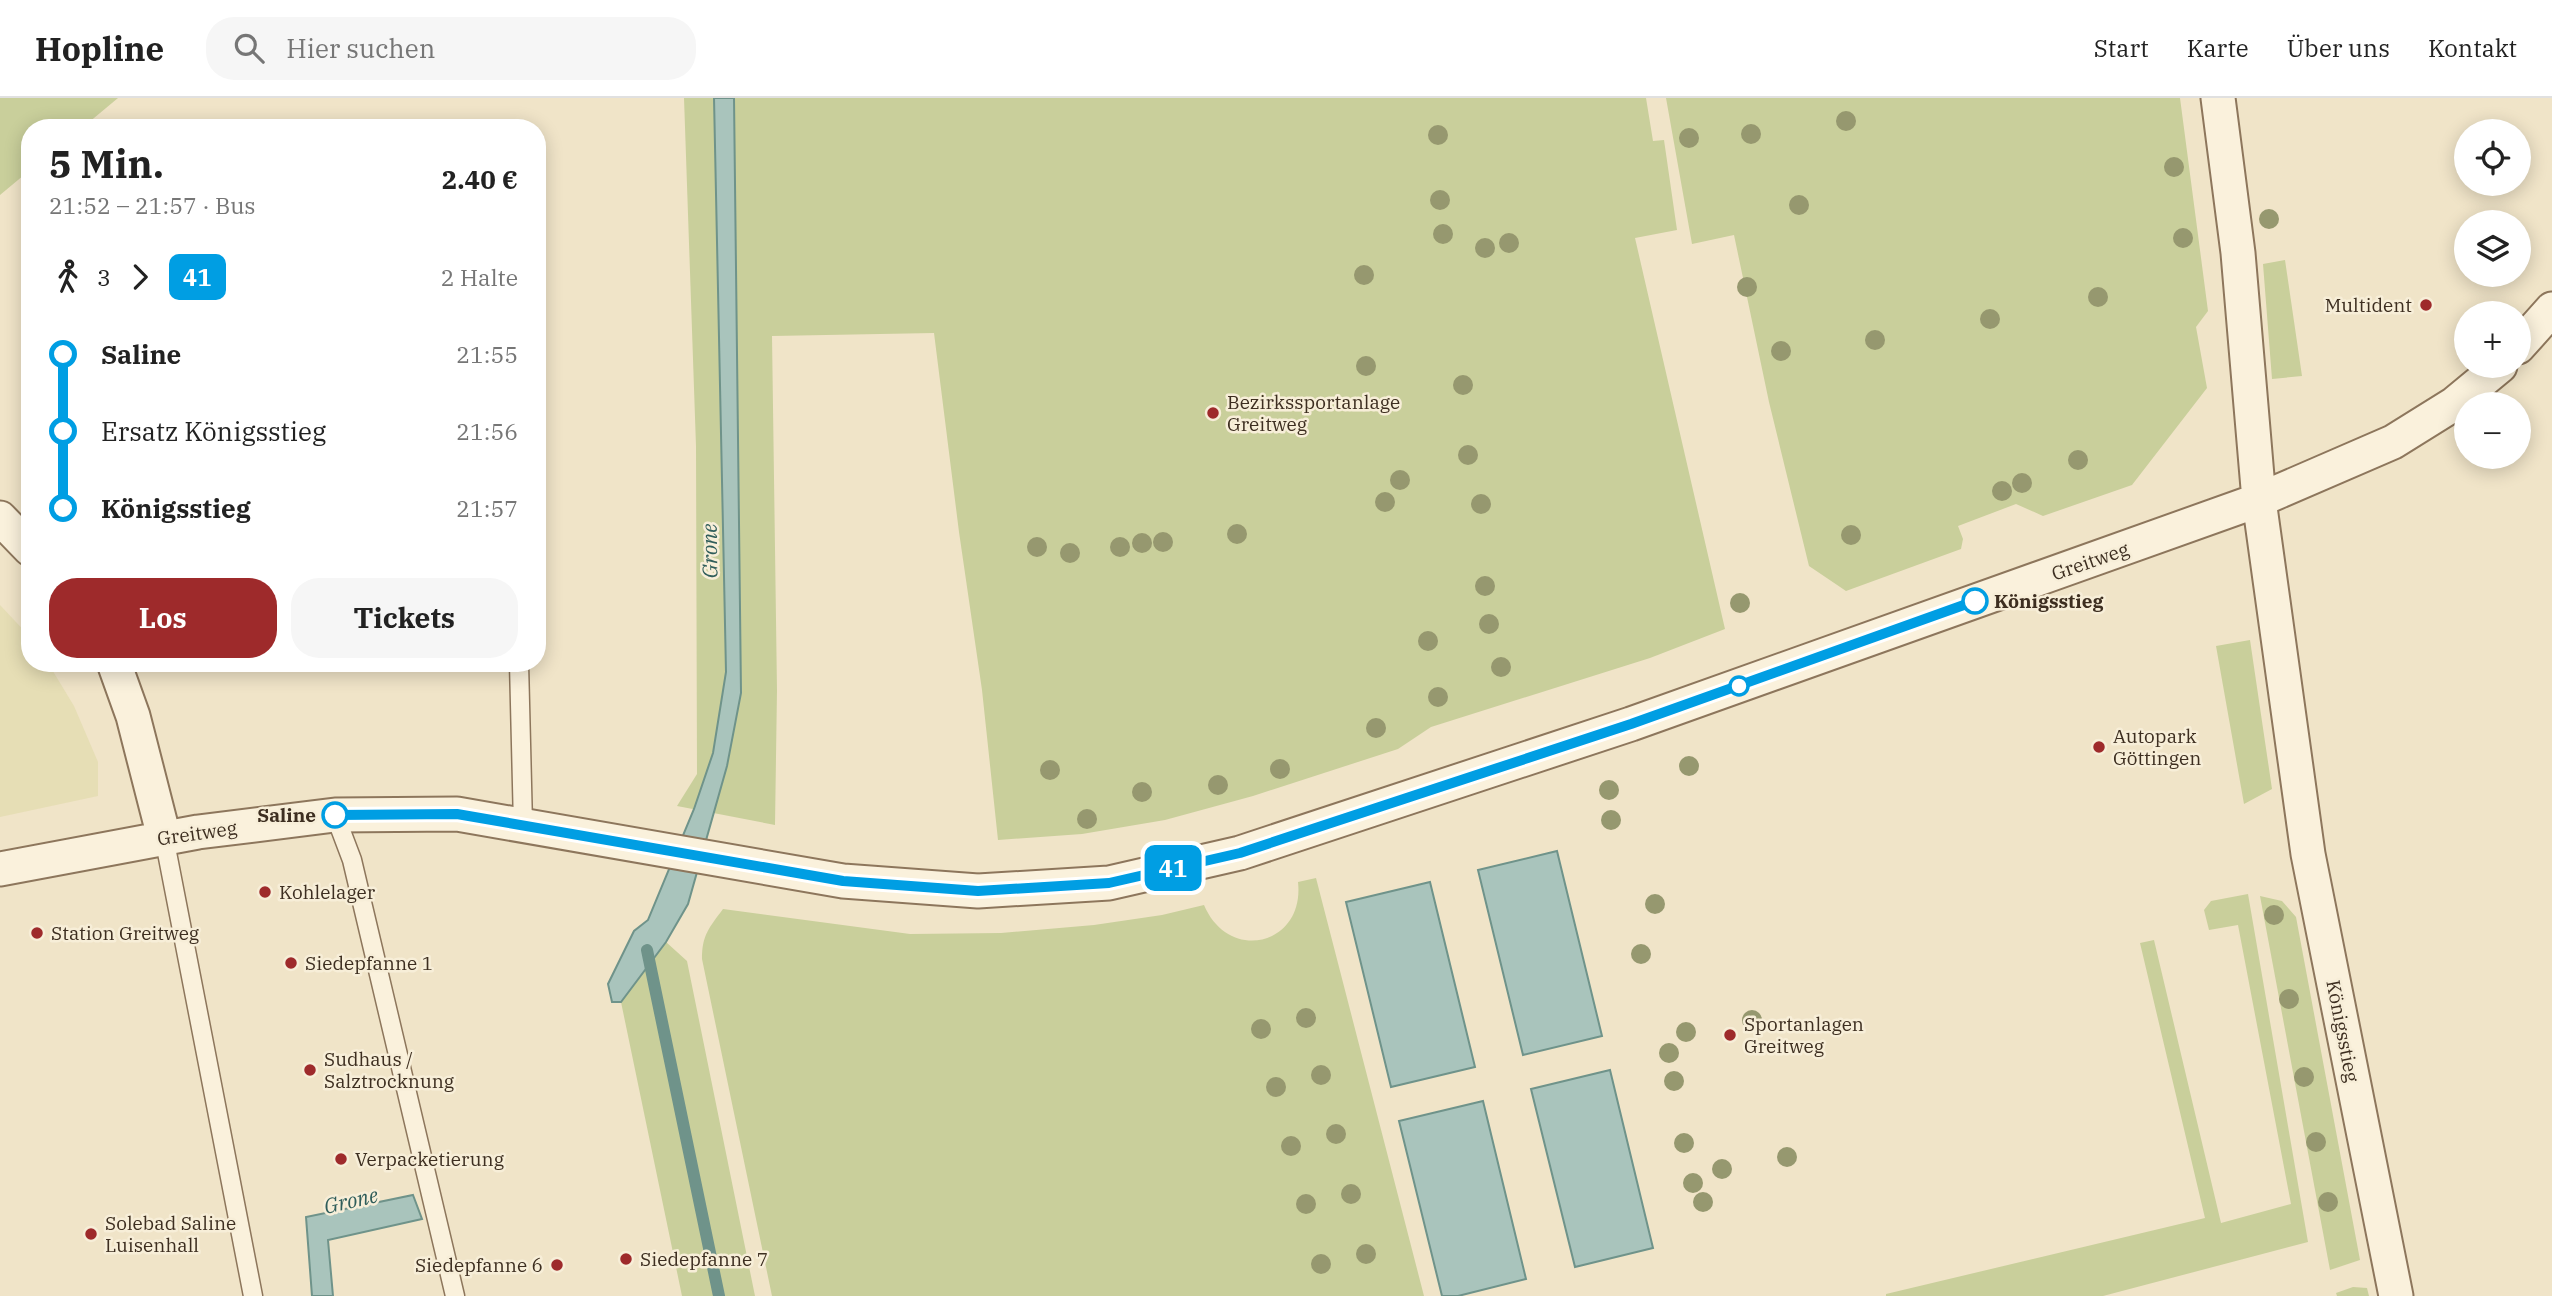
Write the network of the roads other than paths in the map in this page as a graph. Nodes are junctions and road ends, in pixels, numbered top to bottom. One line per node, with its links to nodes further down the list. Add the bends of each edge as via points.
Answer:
1 (2218, 98): 5 (street, Königsstieg, via 2238,253)
2 (2552, 309): 3 (street)
3 (2531, 332)
4 (2485, 378): 5 (street, Greitweg, via 2393,442)
5 (2259, 500): 11 (street, Greitweg, via 1631,724 1240,853 1109,883 978,891 843,881); 16 (street, Königsstieg, via 2308,854)
6 (0, 517): 7 (street)
7 (21, 539)
8 (117, 672): 12 (street, via 134,716)
9 (519, 672): 11 (lane)
10 (335, 815): 11 (street, Greitweg, via 457,814); 12 (street, Greitweg); 15 (lane, via 352,860)
11 (523, 825)
12 (164, 837): 13 (street, Greitweg); 14 (lane)
13 (0, 869)
14 (253, 1296)
15 (455, 1296)
16 (2396, 1296)

